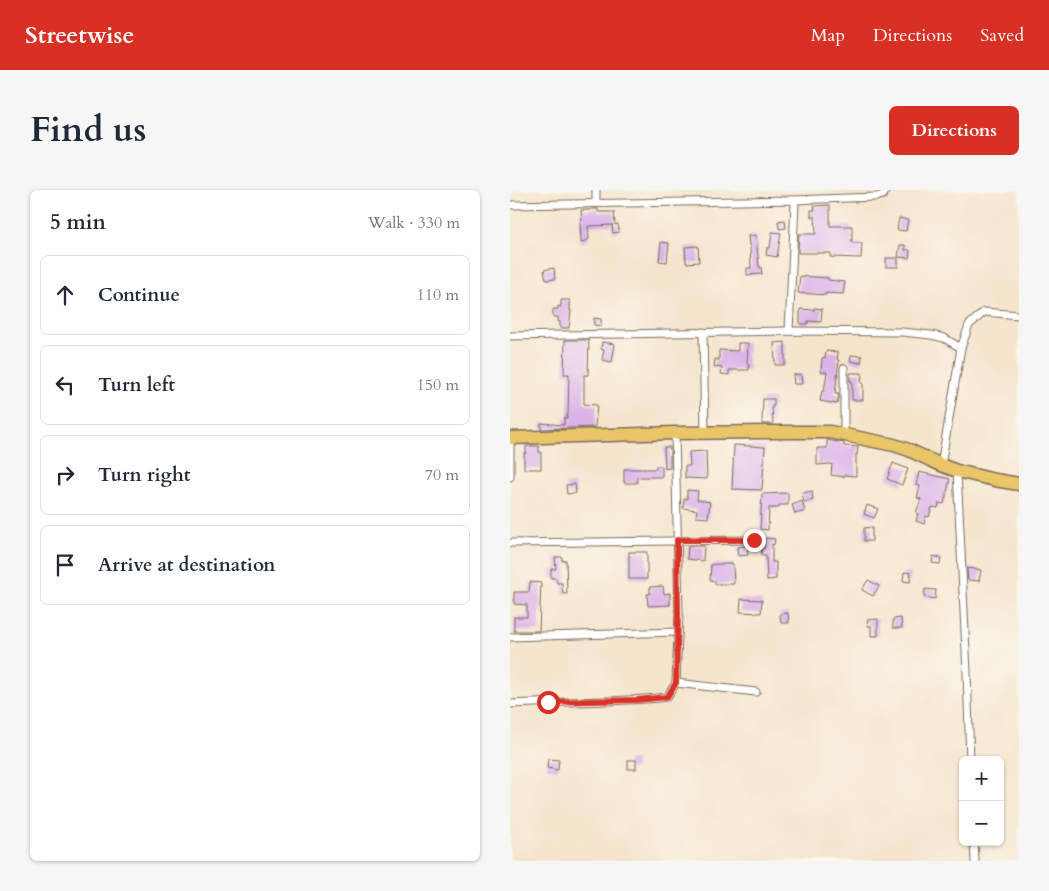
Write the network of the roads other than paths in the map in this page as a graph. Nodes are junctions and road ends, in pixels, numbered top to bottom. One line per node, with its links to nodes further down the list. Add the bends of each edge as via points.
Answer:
1 (596, 190): 4 (street)
2 (886, 190): 3 (street, via 876,197)
3 (792, 200): 4 (street); 7 (street, via 795,204)
4 (596, 204): 5 (street)
5 (510, 205)
6 (1019, 315): 10 (street, via 984,312 969,325)
7 (789, 331): 8 (street); 10 (street, via 902,332 944,338)
8 (703, 332): 9 (street); 13 (street)
9 (510, 336)
10 (961, 348): 16 (street)
11 (844, 368): 14 (street)
12 (675, 433): 13 (highway); 15 (highway); 20 (street)
13 (705, 433): 14 (highway)
14 (844, 434): 16 (highway, via 894,445)
15 (510, 438): 18 (street)
16 (941, 465): 17 (highway)
17 (956, 471): 19 (highway); 28 (street)
18 (510, 477)
19 (1019, 484)
20 (677, 540): 21 (street); 22 (street); 23 (street)
21 (754, 540)
22 (510, 543)
23 (678, 632): 24 (street); 25 (street)
24 (510, 637)
25 (676, 683): 26 (street); 27 (street, via 667,697)
26 (756, 692)
27 (510, 704)
28 (970, 756)
29 (974, 846): 30 (street)
30 (975, 861)

